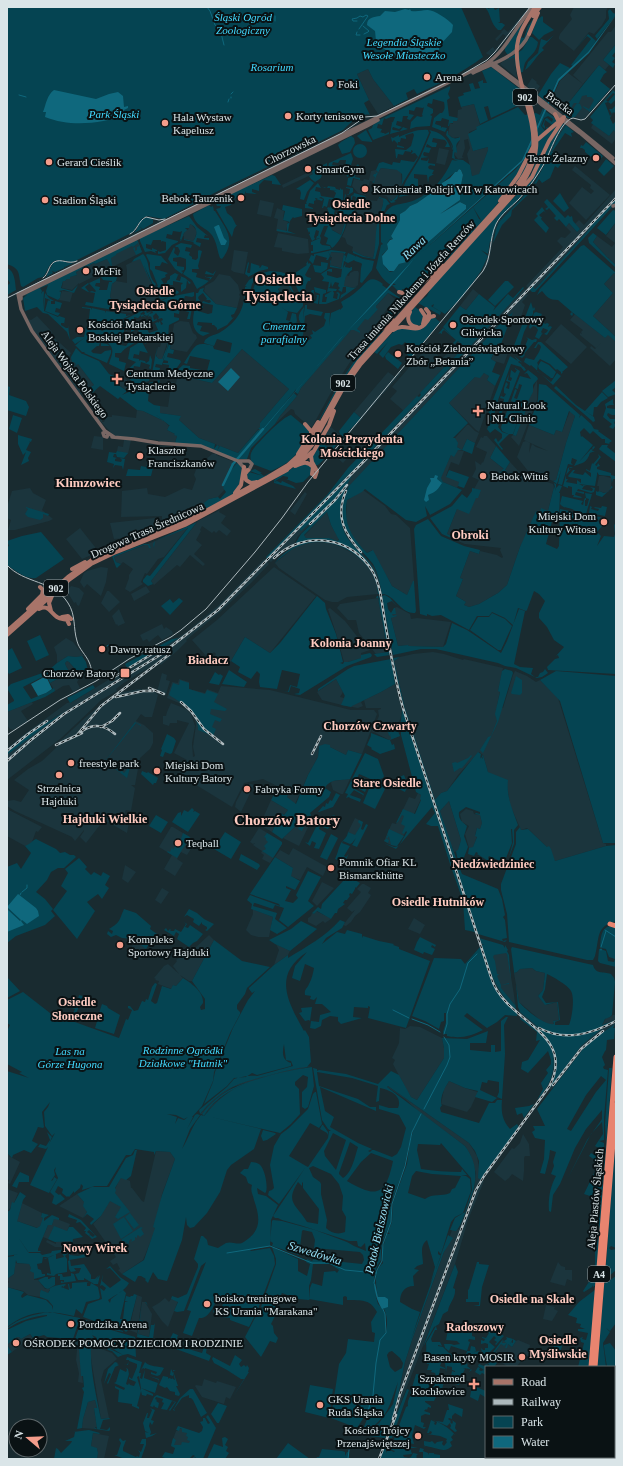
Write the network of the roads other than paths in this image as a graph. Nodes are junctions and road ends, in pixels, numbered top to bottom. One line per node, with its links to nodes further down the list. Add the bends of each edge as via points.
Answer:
1 (541, 7): 3 (main road); 4 (main road, 902)
2 (534, 8): 4 (main road, Chorzowska / 902); 5 (main road, Chorzowska)
3 (529, 34): 6 (main road, Chorzowska, via 522,46)
4 (520, 37): 15 (main road, 902, via 517,62 533,132)
5 (506, 44): 6 (main road, via 504,52); 8 (main road, Chorzowska)
6 (510, 55): 7 (main road, Chorzowska)
7 (501, 59): 8 (main road, Chorzowska); 9 (main road, via 499,64)
8 (491, 62): 9 (main road, Bracka); 10 (main road, Bracka); 14 (main road, Chorzowska)
9 (502, 69): 10 (main road, Bracka)
10 (546, 106): 11 (main road, Bracka); 12 (main road, Bracka)
11 (555, 114): 12 (main road)
12 (562, 120): 13 (main road, Bracka); 19 (main road, via 529,181); 20 (main road, via 536,142 518,176)
13 (577, 129): 16 (main road); 17 (main road)
14 (354, 131): 18 (main road, Chorzowska); 18 (main road, Chorzowska)
15 (534, 158): 19 (main road, Trasa imienia Nikodema i Józefa Renców / 902, via 526,178); 20 (main road, Trasa imienia Nikodema i Józefa Renców / 902, via 520,182)
16 (616, 160)
17 (616, 164)
18 (260, 176): 22 (main road, Chorzowska)
19 (502, 207): 28 (main road, Trasa imienia Nikodema i Józefa Renców / 902)
20 (488, 218): 21 (main road, Trasa imienia Nikodema i Józefa Renców / 902)
21 (463, 246): 24 (main road); 29 (main road, Trasa imienia Nikodema i Józefa Renców / 902)
22 (104, 253): 23 (main road, Chorzowska); 23 (main road, Chorzowska)
23 (49, 280): 26 (main road); 26 (main road, Chorzowska)
24 (414, 290): 25 (main road, via 406,294); 27 (main road)
25 (399, 292)
26 (20, 295): 39 (main road, Aleja Wojska Polskiego, via 33,332 106,434 156,443 198,446)
27 (405, 299)
28 (414, 305): 31 (main road, via 408,320 412,325 419,326 424,323 424,309 429,313); 33 (main road, Trasa imienia Nikodema i Józefa Renców / 902)
29 (402, 314): 32 (main road); 41 (main road, Trasa imienia Nikodema i Józefa Renców / 902, via 351,372 312,440)
30 (434, 316): 31 (main road)
31 (427, 322): 33 (main road, via 419,328 397,328)
32 (382, 329)
33 (384, 338): 34 (main road, Trasa imienia Nikodema i Józefa Renców / 902, via 354,373)
34 (337, 400): 38 (main road, via 330,423); 48 (main road, Trasa imienia Nikodema i Józefa Renców / 902, via 312,445)
35 (318, 422): 37 (main road)
36 (305, 424): 37 (main road, via 311,430)
37 (311, 434): 41 (main road)
38 (318, 444): 42 (main road, via 311,457); 45 (main road)
39 (236, 460): 40 (main road); 44 (main road)
40 (246, 461): 44 (main road); 46 (main road, via 252,464)
41 (288, 465): 47 (main road, Trasa imienia Nikodema i Józefa Renców / 902)
42 (314, 465): 43 (main road); 45 (main road, via 317,471 313,475 313,469 309,464 304,462)
43 (319, 465)
44 (243, 466): 46 (main road); 50 (main road, via 240,486)
45 (296, 466): 48 (main road)
46 (248, 470): 49 (main road, via 245,475 247,481)
47 (277, 472): 49 (main road, Drogowa Trasa Średnicowa / 902)
48 (285, 472): 55 (main road, Drogowa Trasa Średnicowa / 902, via 185,525 98,560)
49 (261, 481): 50 (main road, Drogowa Trasa Średnicowa / 902)
50 (229, 499): 51 (main road, Drogowa Trasa Średnicowa / 902, via 184,522)
51 (96, 558): 52 (main road); 59 (main road, Drogowa Trasa Średnicowa / 902, via 68,577)
52 (72, 569)
53 (40, 587): 56 (main road, via 43,590)
54 (48, 590): 56 (main road)
55 (56, 592): 57 (main road, Drogowa Trasa Średnicowa / 902); 58 (main road, via 50,601)
56 (42, 595): 59 (main road)
57 (35, 611): 58 (main road, via 44,607); 62 (main road, Drogowa Trasa Średnicowa / 902)
58 (51, 611): 60 (main road, via 58,617 68,616)
59 (18, 622): 61 (main road, Drogowa Trasa Średnicowa / 902)
60 (70, 624)
61 (7, 631)
62 (7, 635)
63 (610, 924): 64 (highway)
64 (616, 926)
65 (616, 1057): 67 (highway, Aleja Piastów Śląskich / A4)
66 (616, 1105): 68 (highway, Aleja Piastów Śląskich / A4)
67 (591, 1366)
68 (595, 1366)

